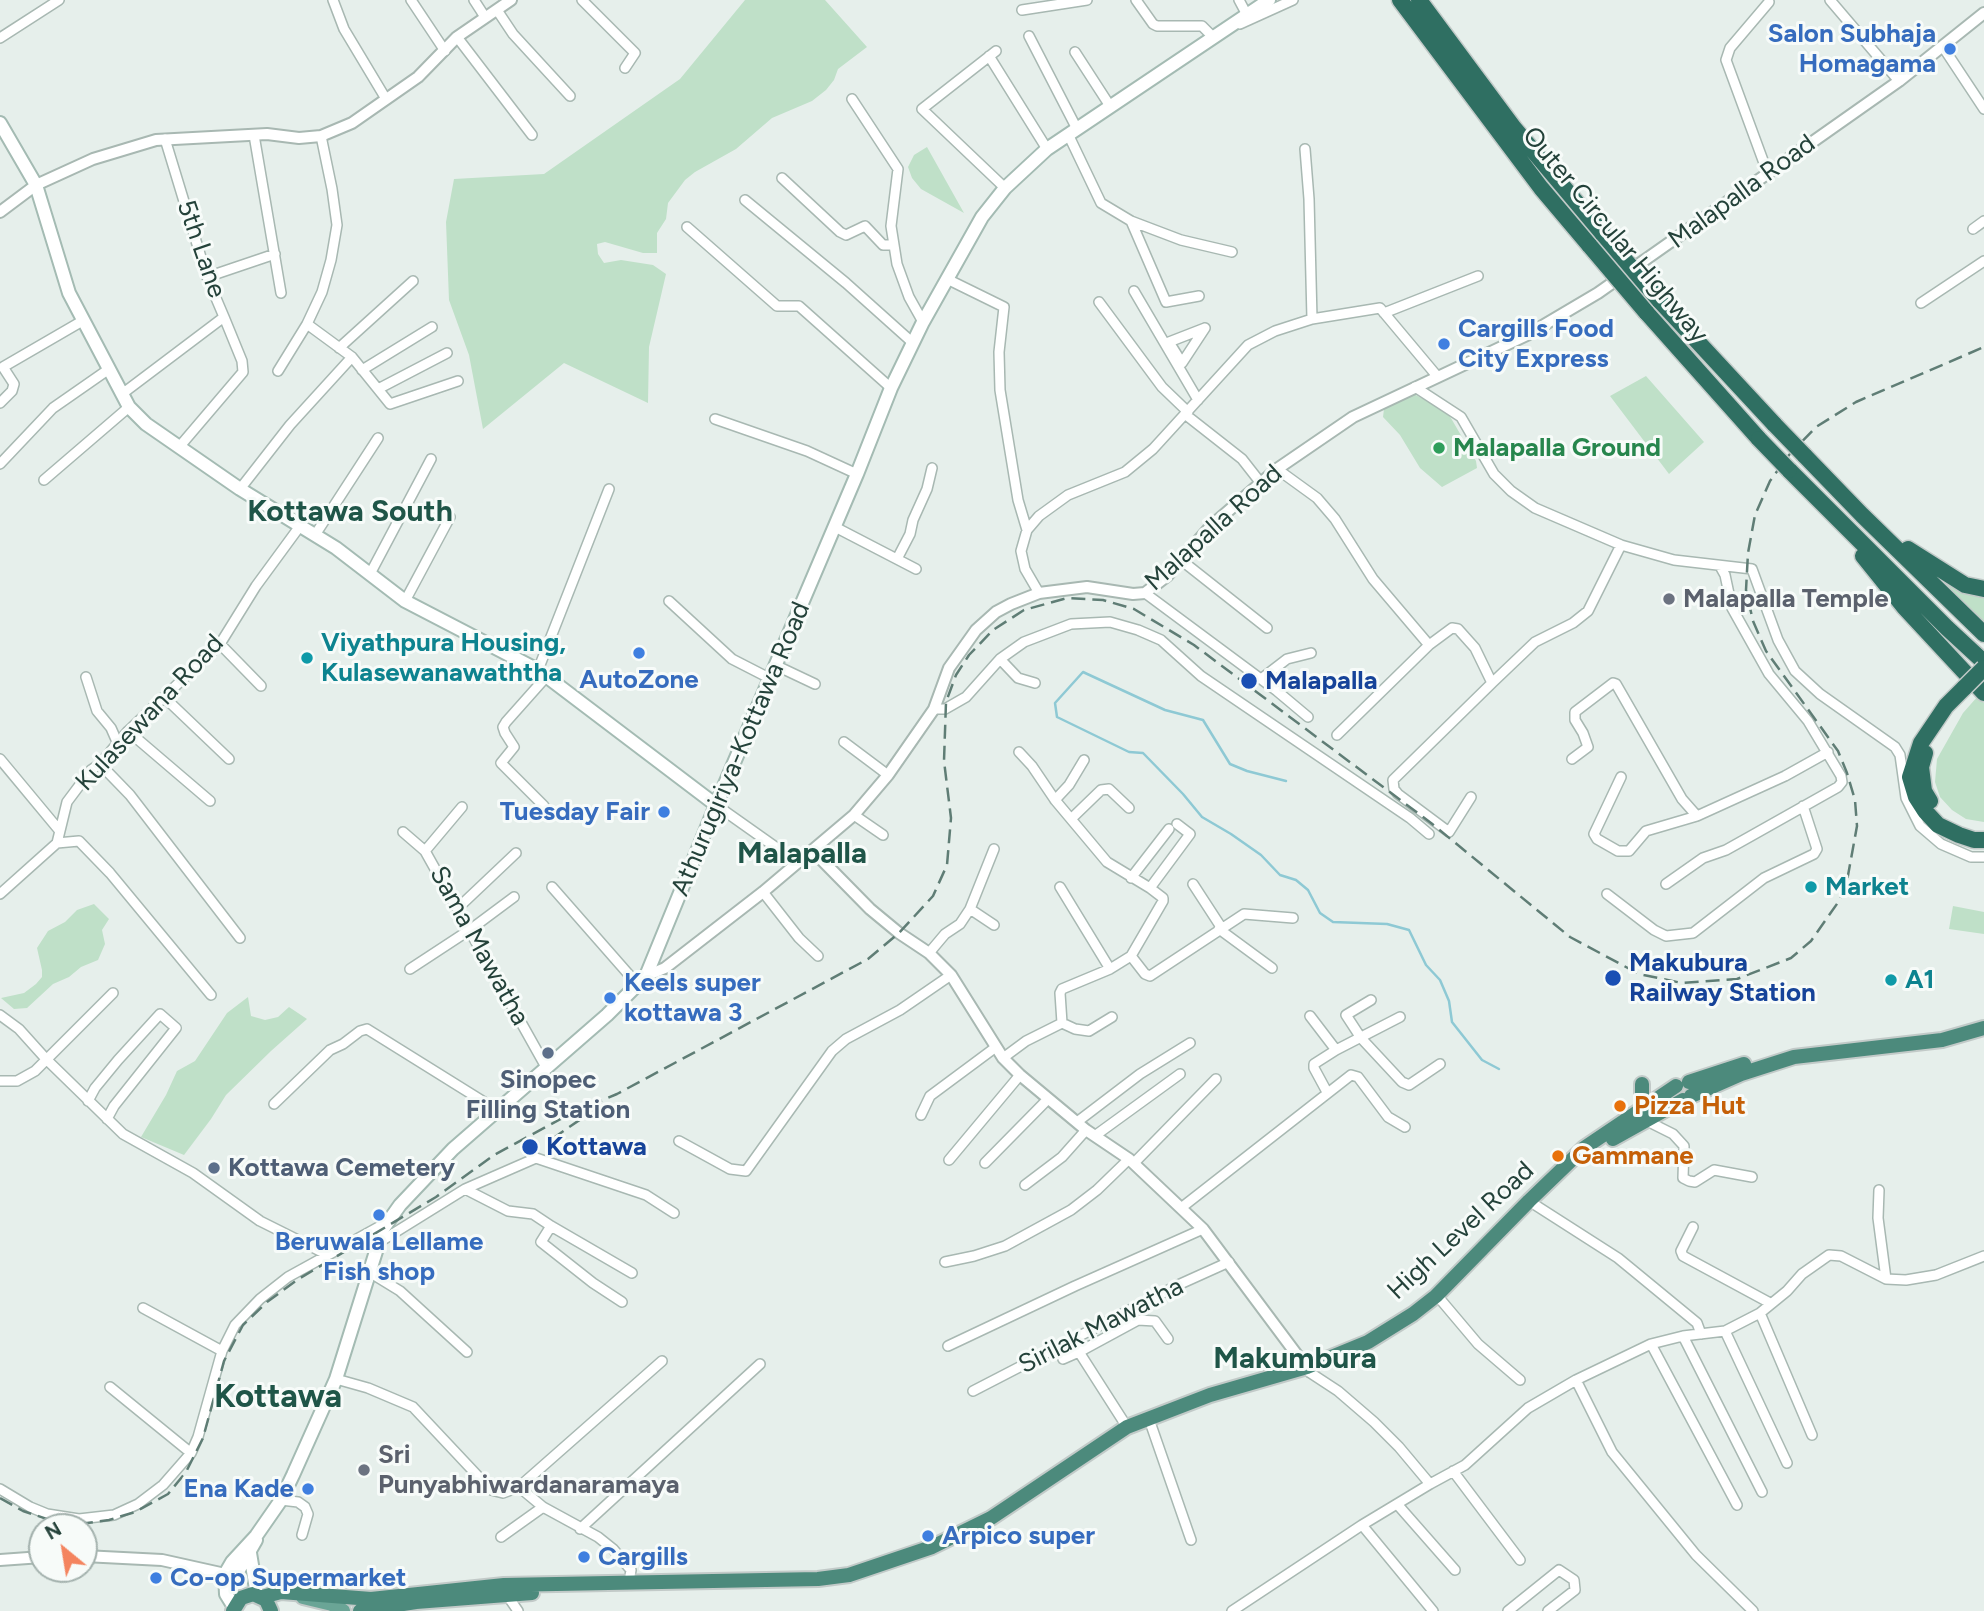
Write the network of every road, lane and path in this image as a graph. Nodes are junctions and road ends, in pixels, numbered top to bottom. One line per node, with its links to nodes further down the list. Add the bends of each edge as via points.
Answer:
1 (59, 0): 23 (street)
2 (333, 0): 31 (street, via 344,29)
3 (411, 0): 26 (street)
4 (474, 0): 19 (street)
5 (511, 0): 16 (street)
6 (582, 0): 28 (street, via 635,53)
7 (1087, 0): 17 (street)
8 (1136, 0): 24 (street, via 1157,26 1202,26)
9 (1269, 0): 15 (main road, Athurugiriya-Kottawa Road)
10 (1293, 0): 20 (street)
11 (1399, 0): 103 (highway, Outer Circular Highway, bridge, via 1532,177 1646,313)
12 (1419, 0): 98 (highway, Outer Circular Highway, bridge, via 1514,128 1603,234)
13 (1830, 0): 29 (street)
14 (1769, 2): 43 (street, via 1730,48 1726,60)
15 (1243, 5): 20 (main road, Athurugiriya-Kottawa Road)
16 (497, 10): 19 (street); 30 (street)
17 (1022, 10)
18 (1984, 13): 25 (street, Malapalla Road)
19 (485, 17): 22 (street)
20 (1227, 29): 24 (main road, Athurugiriya-Kottawa Road)
21 (1028, 36): 36 (street)
22 (457, 37): 26 (street); 38 (street)
23 (0, 38)
24 (1214, 38): 33 (main road, Athurugiriya-Kottawa Road)
25 (1943, 47): 29 (street, Malapalla Road); 34 (street)
26 (445, 51): 31 (street)
27 (1075, 52): 33 (street)
28 (625, 68)
29 (1899, 81): 43 (street, Malapalla Road)
30 (570, 96)
31 (386, 99): 39 (street, via 352,123)
32 (852, 99): 53 (street, via 898,169 891,226)
33 (1110, 106): 36 (main road, Athurugiriya-Kottawa Road)
34 (1983, 107)
35 (0, 123): 45 (main road)
36 (1073, 131): 41 (main road, Athurugiriya-Kottawa Road); 49 (street, via 1101,203)
37 (254, 135): 39 (street); 40 (street); 55 (street)
38 (532, 135)
39 (321, 136): 71 (street, via 337,225 322,292)
40 (165, 139): 45 (street, via 93,159); 58 (street, 5th Lane)
41 (1047, 149): 46 (main road, Athurugiriya-Kottawa Road); 46 (street, via 992,54 922,109)
42 (1305, 149): 68 (street)
43 (1768, 174): 80 (street, Malapalla Road, via 1598,293 1527,335)
44 (782, 178): 53 (street, via 840,232 846,235 865,226 883,245)
45 (36, 185): 48 (street); 69 (main road, via 69,293)
46 (1004, 188): 59 (main road, Athurugiriya-Kottawa Road)
47 (745, 200): 73 (street)
48 (0, 212)
49 (1132, 221): 54 (street, via 1181,240); 63 (street, via 1164,299 1168,303)
50 (1984, 221): 52 (street)
51 (687, 227): 83 (street, via 777,306 799,306)
52 (1973, 229)
53 (894, 245): 70 (street, via 909,297)
54 (1232, 252)
55 (275, 254): 58 (street); 62 (street)
56 (1984, 261): 65 (street)
57 (1478, 276): 66 (street)
58 (207, 277): 67 (street, 5th Lane)
59 (947, 279): 70 (main road, Athurugiriya-Kottawa Road); 107 (street, via 1004,307 1000,390)
60 (413, 281): 74 (street)
61 (1134, 291): 86 (street)
62 (281, 293)
63 (1199, 296)
64 (1099, 302): 89 (street)
65 (1921, 303)
66 (1384, 313): 68 (street, via 1380,308); 80 (street)
67 (224, 317): 85 (street, 5th Lane); 92 (street, via 243,372)
68 (1312, 319): 86 (street, via 1248,345)
69 (84, 320): 77 (main road); 87 (street, via 3,367 14,384)
70 (923, 322): 73 (main road, Athurugiriya-Kottawa Road)
71 (307, 324): 74 (street); 79 (street)
72 (432, 327): 78 (street)
73 (913, 343): 83 (main road, Athurugiriya-Kottawa Road)
74 (339, 348): 76 (street)
75 (447, 353): 84 (street)
76 (352, 357): 78 (street); 101 (street)
77 (109, 369): 85 (main road); 94 (street, via 53,408)
78 (362, 370): 84 (street)
79 (278, 371)
80 (1437, 376): 82 (street, Malapalla Road)
81 (458, 381): 84 (street, via 390,404)
82 (1415, 387): 96 (street, Malapalla Road, via 1353,417); 109 (street, via 1461,417 1494,474 1511,491 1535,508)
83 (891, 388): 97 (main road, Athurugiriya-Kottawa Road)
84 (378, 389)
85 (122, 394): 88 (main road)
86 (1198, 400): 89 (street)
87 (0, 403)
88 (129, 407): 92 (main road); 99 (street)
89 (1187, 413): 100 (street, via 1242,459); 107 (street, via 1125,472 1068,495)
90 (715, 419): 97 (street)
91 (378, 438): 108 (street)
92 (180, 446): 101 (main road)
93 (431, 459): 114 (street)
94 (0, 464)
95 (932, 468): 110 (street)
96 (1277, 469): 100 (street, Malapalla Road); 123 (street, via 1317,498 1373,579)
97 (857, 474): 106 (main road, Athurugiriya-Kottawa Road)
98 (1824, 476): 115 (highway, via 1914,554 1965,585); 121 (highway)
99 (44, 480)
100 (1260, 482): 111 (street, Malapalla Road)
101 (240, 488): 105 (main road)
102 (609, 489): 129 (street)
103 (1808, 490): 126 (highway); 138 (highway)
104 (450, 517): 118 (street)
105 (299, 526): 108 (main road); 122 (street, Kulasewana Road)
106 (835, 527): 110 (street); 127 (main road, Athurugiriya-Kottawa Road)
107 (1027, 530): 116 (street, via 1020,551)
108 (315, 536): 114 (main road)
109 (1621, 545): 112 (street, via 1674,560); 135 (street, via 1588,611 1535,642)
110 (897, 559): 113 (street)
111 (1181, 560): 117 (street, Malapalla Road); 120 (street)
112 (1720, 566): 147 (street, via 1732,608 1769,674); 177 (street, via 1752,569 1778,640 1796,671 1820,694 1895,747 1906,798 1920,827 1941,844)
113 (916, 569)
114 (370, 574): 118 (main road)
115 (1984, 589)
116 (1039, 593): 117 (street, Malapalla Road, via 1087,587); 140 (street, Malapalla Road, via 996,612 976,631 949,667)
117 (1145, 593): 132 (street)
118 (405, 601): 129 (main road)
119 (669, 601): 131 (street, via 732,659)
120 (1267, 628)
121 (1984, 634)
122 (220, 644): 137 (street); 139 (street, Kulasewana Road)
123 (1429, 645): 135 (street, via 1452,628 1458,629 1475,648); 143 (street)
124 (1311, 653): 132 (street, via 1287,659)
125 (1000, 659): 134 (street, via 1018,678); 140 (street, via 966,696 945,709); 169 (street, via 1024,642 1071,624 1111,622 1138,630 1161,640 1201,676)
126 (1984, 662)
127 (776, 666): 131 (main road, Athurugiriya-Kottawa Road); 136 (street)
128 (1984, 668): 138 (highway, bridge)
129 (542, 673): 158 (main road); 159 (street, via 503,727 514,747 501,763)
130 (86, 677): 145 (street, via 97,711)
131 (771, 679): 158 (main road, Athurugiriya-Kottawa Road)
132 (1261, 679): 141 (street)
133 (1984, 680): 138 (highway)
134 (1035, 683)
135 (1492, 683): 155 (street, via 1393,780 1398,794 1449,832)
136 (815, 684)
137 (261, 686)
138 (1973, 691): 167 (highway, via 1927,748 1921,766 1924,791 1942,816); 171 (highway, via 1946,706 1921,743 1910,777 1916,797 1938,825)
139 (164, 697): 142 (street, Kulasewana Road); 149 (street)
140 (934, 709): 153 (street, Malapalla Road)
141 (1308, 718)
142 (128, 731): 145 (street, Kulasewana Road); 157 (street)
143 (1337, 735)
144 (844, 742): 153 (street)
145 (118, 744): 152 (street, Kulasewana Road)
146 (1019, 752): 156 (street)
147 (1828, 752): 161 (street, via 1842,782); 164 (street)
148 (0, 759): 166 (street)
149 (229, 759)
150 (1572, 759): 164 (street, via 1588,747 1574,720 1575,712 1614,683 1682,799)
151 (1084, 760): 156 (street)
152 (100, 764): 166 (street, Kulasewana Road, via 67,802); 195 (street, via 130,795)
153 (888, 775): 163 (street, Malapalla Road)
154 (1621, 777): 164 (street, via 1594,834 1618,851 1629,851 1646,831)
155 (1471, 797)
156 (1055, 800): 165 (street)
157 (210, 801)
158 (716, 805): 178 (street); 203 (main road, Athurugiriya-Kottawa Road)
159 (544, 806)
160 (462, 807): 174 (street)
161 (1803, 807): 181 (street, via 1703,858); 187 (street, via 1817,849 1814,854 1764,878 1693,933 1666,936)
162 (1129, 808): 165 (street, via 1109,789 1101,790)
163 (854, 815): 170 (street); 175 (street, Malapalla Road)
164 (1697, 816)
165 (1072, 819): 179 (street, via 1107,862)
166 (59, 830): 172 (street, Kulasewana Road)
167 (1984, 831)
168 (403, 832): 174 (street, Sama Mawatha)
169 (1429, 834)
170 (883, 835)
171 (1984, 840)
172 (57, 843): 186 (street); 205 (street, via 79,841)
173 (994, 849): 190 (street)
174 (425, 851): 189 (street, Sama Mawatha)
175 (813, 851): 178 (street, Malapalla Road); 196 (street, via 870,909)
176 (516, 853): 189 (street)
177 (1984, 857)
178 (798, 863): 185 (street, Malapalla Road)
179 (1131, 878): 184 (street); 184 (street, via 1173,826 1191,834)
180 (1194, 884): 193 (street)
181 (1666, 884)
182 (552, 887): 203 (street)
183 (1060, 887): 199 (street)
184 (1150, 888): 197 (street, via 1163,901)
185 (762, 892): 198 (street); 203 (street, Malapalla Road)
186 (0, 894)
187 (1607, 894)
188 (514, 897): 194 (street)
189 (459, 907): 194 (street, Sama Mawatha)
190 (970, 909): 192 (street); 196 (street)
191 (1293, 918): 193 (street, via 1244,914)
192 (994, 925)
193 (1220, 928): 197 (street, via 1150,976); 200 (street)
194 (471, 929): 201 (street); 221 (street, Sama Mawatha)
195 (240, 938)
196 (929, 953): 202 (street)
197 (1131, 956): 199 (street)
198 (818, 957)
199 (1110, 968): 212 (street, via 1062,989)
200 (1272, 968)
201 (410, 969)
202 (951, 975): 216 (street); 238 (street, via 832,1051 746,1171 730,1169)
203 (642, 981): 221 (main road, Athurugiriya-Kottawa Road)
204 (113, 993): 219 (street)
205 (211, 995)
206 (1371, 1000): 214 (street, via 1346,1015)
207 (0, 1015): 219 (street)
208 (1310, 1016): 217 (street)
209 (1112, 1017): 212 (street, via 1089,1031)
210 (1400, 1017): 214 (street)
211 (1984, 1020): 227 (highway, High Level Road, via 1938,1032 1763,1057)
212 (1062, 1023): 218 (street)
213 (1984, 1028): 227 (highway, High Level Road, via 1942,1040 1794,1057)
214 (1361, 1038): 217 (street); 220 (street, via 1409,1085)
215 (1190, 1043): 237 (street, via 1140,1074)
216 (996, 1048): 218 (street); 234 (street, via 930,1096)
217 (1336, 1050): 228 (street, via 1314,1064)
218 (1003, 1058): 223 (street)
219 (46, 1059): 225 (street, via 17,1081); 230 (street)
220 (1440, 1064)
221 (547, 1067): 232 (main road, Athurugiriya-Kottawa Road)
222 (1180, 1074): 237 (street)
223 (1020, 1075): 229 (street); 239 (street)
224 (1216, 1079): 240 (street)
225 (0, 1081)
226 (1642, 1084): 233 (highway)
227 (1685, 1091): 233 (highway, High Level Road)
228 (1327, 1092): 236 (street, via 1351,1075 1358,1077 1388,1117); 247 (street)
229 (1048, 1099): 237 (street); 241 (street)
230 (88, 1101): 235 (street); 235 (street, via 160,1014 176,1028)
231 (274, 1104): 232 (street, via 330,1050 368,1029)
232 (497, 1110): 249 (main road, Athurugiriya-Kottawa Road, via 428,1175)
233 (1643, 1114): 242 (street, via 1684,1146 1683,1178 1695,1182 1714,1170); 246 (highway, High Level Road, via 1584,1148)
234 (921, 1115)
235 (107, 1119): 254 (street, via 123,1134 193,1173 260,1221)
236 (1405, 1127)
237 (1086, 1129): 240 (street); 243 (street, via 1062,1157)
238 (679, 1141)
239 (949, 1160)
240 (1131, 1161): 247 (street); 256 (street, via 1071,1210 1005,1246)
241 (985, 1163)
242 (1752, 1177)
243 (1025, 1185)
244 (465, 1189): 248 (street, via 536,1158 646,1195); 250 (street, via 508,1211 533,1214); 253 (street)
245 (1879, 1190): 260 (street)
246 (1531, 1203): 261 (highway, High Level Road); 267 (street, via 1618,1258 1697,1323); 278 (highway, High Level Road, via 1413,1314 1368,1342)
247 (1181, 1208): 252 (street)
248 (674, 1213)
249 (388, 1222): 253 (main road, Athurugiriya-Kottawa Road); 254 (street)
250 (551, 1226): 259 (street); 262 (street, via 541,1242)
251 (1693, 1227): 263 (street, via 1681,1251 1683,1256)
252 (1203, 1229): 257 (street); 271 (street)
253 (379, 1244): 258 (main road, Athurugiriya-Kottawa Road)
254 (326, 1254): 272 (street, via 260,1299 235,1325)
255 (1984, 1256): 260 (street, via 1936,1275)
256 (945, 1262)
257 (1229, 1262): 278 (street); 283 (street, Sirilak Mawatha)
258 (369, 1272): 273 (street, via 400,1291); 279 (main road, Athurugiriya-Kottawa Road)
259 (632, 1273)
260 (1886, 1279): 263 (street, via 1841,1256 1829,1255)
261 (1440, 1299): 278 (highway, High Level Road, via 1371,1346); 280 (street, via 1478,1344)
262 (622, 1302)
263 (1770, 1303): 265 (street)
264 (143, 1308): 272 (street)
265 (1760, 1312): 266 (street); 286 (street)
266 (1725, 1331): 267 (street); 288 (street)
267 (1701, 1334): 268 (street)
268 (1684, 1336): 270 (street); 293 (street)
269 (1168, 1339): 274 (street, via 1155,1321 1138,1320)
270 (1651, 1343): 281 (street); 296 (street)
271 (948, 1346)
272 (222, 1351): 287 (street)
273 (467, 1352)
274 (1079, 1352): 275 (street); 285 (street)
275 (1063, 1359)
276 (662, 1361): 291 (street)
277 (760, 1364): 300 (street)
278 (1308, 1369): 284 (highway, High Level Road); 285 (highway, High Level Road, via 1210,1395); 290 (street, via 1374,1422)
279 (335, 1380): 291 (street, via 413,1407 491,1490 503,1493); 294 (main road, Athurugiriya-Kottawa Road)
280 (1520, 1380)
281 (1576, 1380): 289 (street, via 1528,1408); 325 (street, via 1612,1452 1696,1555)
282 (110, 1387): 287 (street)
283 (973, 1391)
284 (1150, 1422): 298 (highway, High Level Road); 304 (street)
285 (1127, 1427): 298 (highway, High Level Road)
286 (1812, 1435)
287 (191, 1453): 292 (street, via 163,1485 114,1515 79,1519 47,1514)
288 (1787, 1463)
289 (1453, 1471): 290 (street); 309 (street)
290 (1430, 1484): 295 (street)
291 (519, 1487): 297 (street)
292 (0, 1489)
293 (1762, 1492)
294 (281, 1500): 301 (street, via 305,1507 308,1514); 302 (main road, Athurugiriya-Kottawa Road)
295 (1397, 1504): 299 (street); 310 (street)
296 (1737, 1505)
297 (543, 1507): 300 (street); 303 (street)
298 (992, 1521): 312 (highway, High Level Road, via 849,1575); 315 (highway, High Level Road, via 934,1552 839,1582)
299 (1362, 1525): 321 (street); 322 (street)
300 (580, 1528): 312 (street, via 613,1549 631,1570)
301 (302, 1535)
302 (256, 1536): 305 (main road, Athurugiriya-Kottawa Road); 311 (main road, Athurugiriya-Kottawa Road)
303 (501, 1537)
304 (1191, 1540)
305 (250, 1553): 311 (main road, Athurugiriya-Kottawa Road); 314 (main road)
306 (98, 1557): 311 (street, via 162,1560)
307 (28, 1558): 308 (street)
308 (0, 1560)
309 (1520, 1560)
310 (1455, 1570)
311 (230, 1575): 314 (main road, via 244,1579); 316 (main road, via 226,1594)
312 (629, 1582): 313 (highway, High Level Road, via 482,1586 371,1599)
313 (299, 1594): 314 (highway, High Level Road); 318 (main road)
314 (257, 1595): 316 (highway, via 241,1598); 317 (highway, via 267,1600)
315 (507, 1595): 319 (highway, High Level Road); 320 (street)
316 (233, 1609)
317 (271, 1611)
318 (344, 1611)
319 (366, 1611)
320 (518, 1611)
321 (1232, 1611)
322 (1433, 1611)
323 (1508, 1611): 324 (street, via 1559,1570 1574,1580 1575,1590)
324 (1548, 1611)
325 (1753, 1611)

